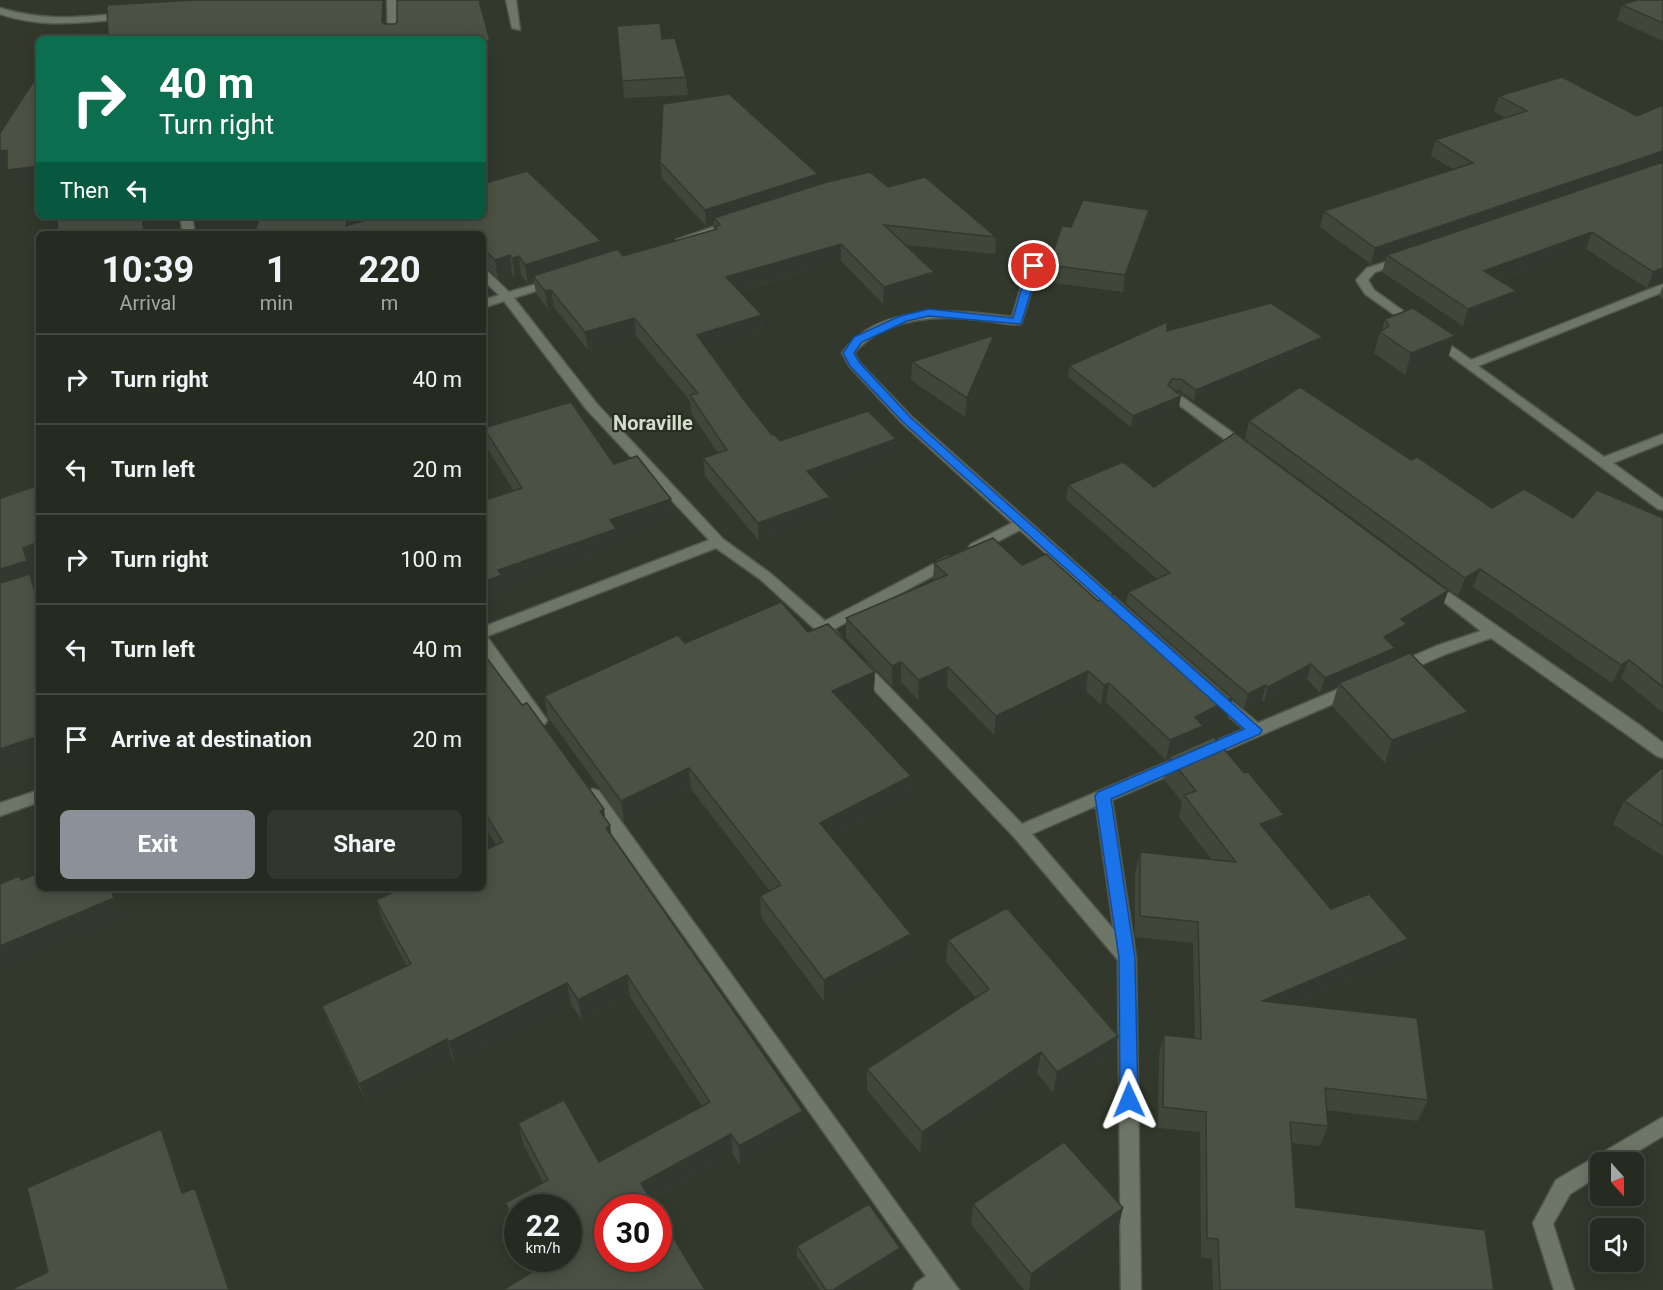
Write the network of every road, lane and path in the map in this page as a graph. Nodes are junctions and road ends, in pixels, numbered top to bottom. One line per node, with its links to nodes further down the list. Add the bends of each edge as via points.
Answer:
1 (387, 0): 4 (street)
2 (392, 0): 8 (street)
3 (511, 0): 7 (street)
4 (377, 1)
5 (0, 11): 6 (street, via 16,18 46,21 129,12)
6 (141, 15)
7 (517, 28)
8 (393, 36)
9 (745, 219): 10 (street)
10 (666, 245)
11 (1039, 248): 24 (street, via 1017,321 929,313 858,339 848,353 907,420)
12 (1416, 255): 18 (street, via 1371,270 1362,280 1369,292)
13 (486, 276): 16 (street)
14 (563, 279): 16 (street)
15 (1663, 288): 18 (street)
16 (507, 297): 17 (street); 25 (street, via 587,409)
17 (486, 303)
18 (1469, 365): 22 (street)
19 (1174, 395): 21 (street)
20 (1663, 438): 22 (street)
21 (1256, 456)
22 (1604, 462): 23 (street)
23 (1663, 506)
24 (1021, 524): 29 (street); 30 (street)
25 (718, 542): 30 (street, via 765,576); 31 (street)
26 (1421, 578): 32 (street)
27 (36, 589): 28 (street)
28 (0, 601)
29 (1129, 619)
30 (824, 628): 42 (street)
31 (486, 632)
32 (1493, 632): 35 (street, via 1441,650); 37 (street)
33 (486, 646): 36 (street)
34 (1201, 683): 35 (street)
35 (1255, 730): 39 (street)
36 (552, 738)
37 (1663, 752)
38 (580, 777): 47 (street)
39 (1103, 796): 42 (street); 43 (street)
40 (36, 797): 41 (street)
41 (0, 810)
42 (1020, 832): 43 (street)
43 (1127, 958): 48 (street)
44 (1663, 1126): 45 (street)
45 (1620, 1152)
46 (1590, 1170): 49 (street, via 1563,1187 1543,1222)
47 (937, 1286)
48 (1131, 1290)
49 (1564, 1290)

